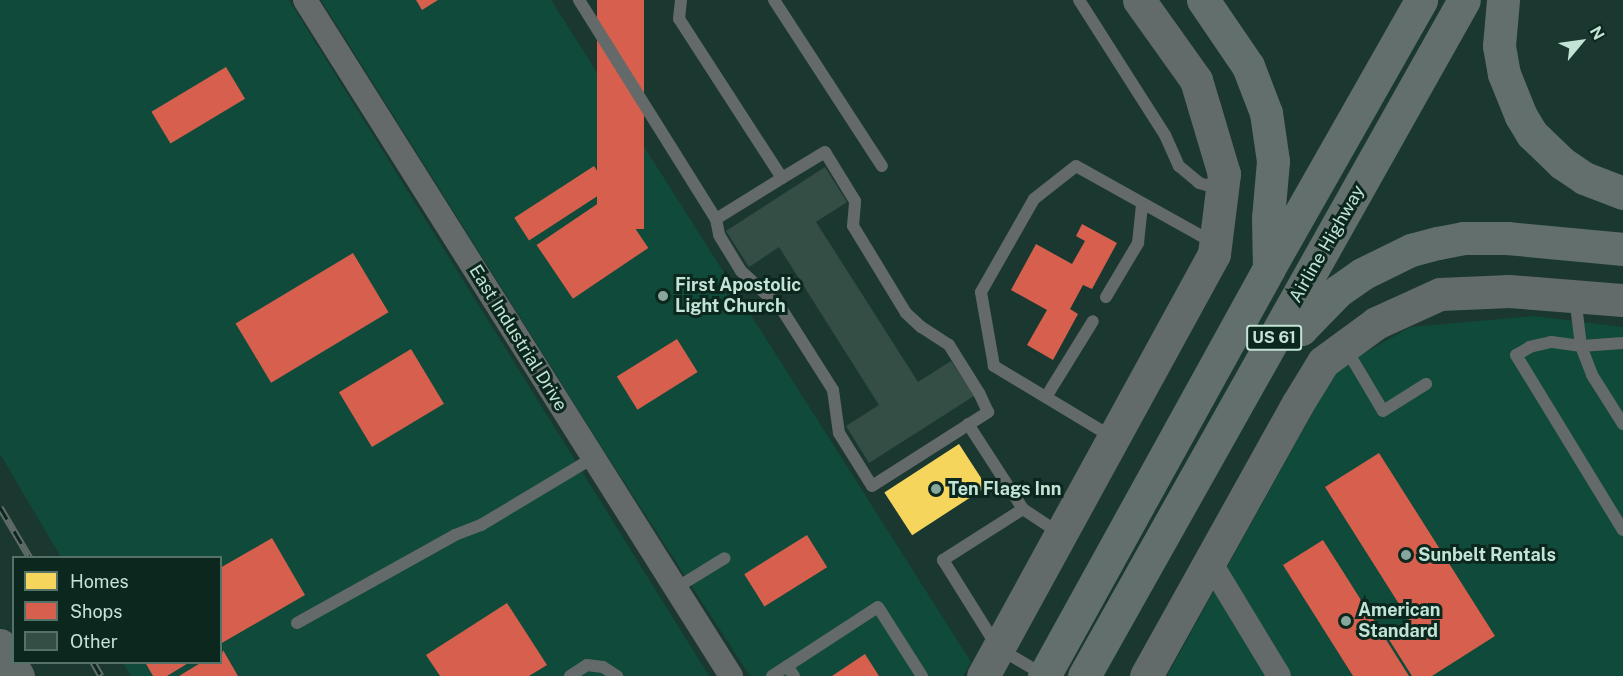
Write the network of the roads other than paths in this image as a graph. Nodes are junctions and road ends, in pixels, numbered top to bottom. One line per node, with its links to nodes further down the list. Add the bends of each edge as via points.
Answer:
1 (305, 0): 33 (street, East Industrial Drive)
2 (579, 0): 16 (lane)
3 (681, 0): 12 (lane, via 679,19)
4 (774, 0): 11 (lane)
5 (1079, 0): 13 (lane, via 1165,135 1179,166 1199,183)
6 (1139, 0): 13 (street, via 1196,80 1224,174)
7 (1203, 0): 19 (highway, via 1248,66 1266,113 1273,161)
8 (1420, 0): 19 (highway, US 61)
9 (1464, 0): 24 (highway, Airline Highway / US 61)
10 (1503, 0): 14 (highway, via 1499,46 1504,74 1532,134 1584,178)
11 (882, 166)
12 (782, 178): 16 (lane); 30 (lane, via 825,152 855,201 853,226 906,313 950,345 979,393 987,412)
13 (1222, 190): 17 (street)
14 (1623, 193)
15 (1142, 204): 17 (lane); 21 (lane, via 1138,243); 29 (lane, via 1076,166 1034,199 981,292 994,366)
16 (716, 219): 30 (lane, via 719,235 741,271 781,308 833,390 839,433 872,486)
17 (1216, 244): 32 (street)
18 (1623, 249): 24 (highway, via 1507,238 1463,238 1437,243 1411,250 1362,274 1338,291 1301,329)
19 (1269, 268): 50 (highway, US 61)
20 (1574, 296): 22 (street); 26 (street, via 1509,291 1440,294 1376,323); 27 (lane)
21 (1106, 297)
22 (1623, 300)
23 (1093, 321): 29 (lane)
24 (1280, 328): 51 (highway, Airline Highway / US 61)
25 (1623, 343): 27 (lane)
26 (1345, 346): 28 (lane, via 1383,411); 38 (street, via 1323,362)
27 (1581, 346): 31 (lane, via 1592,375); 35 (lane, via 1551,342 1516,355)
28 (1426, 384)
29 (1046, 397): 32 (lane)
30 (968, 424): 34 (lane)
31 (1623, 424)
32 (1112, 437): 36 (street)
33 (593, 458): 39 (street, East Industrial Drive); 40 (lane, via 481,525 455,535)
34 (1023, 509): 36 (lane); 42 (lane, via 943,560)
35 (1623, 530)
36 (1061, 535): 42 (street)
37 (725, 558): 39 (lane)
38 (1210, 562): 52 (street); 53 (street)
39 (675, 588): 47 (street, East Industrial Drive)
40 (297, 622)
41 (0, 645): 44 (street)
42 (990, 662): 50 (lane)
43 (790, 671): 48 (lane); 49 (lane, via 878,607)
44 (18, 676)
45 (570, 676): 46 (lane, via 587,665 603,667)
46 (617, 676)
47 (731, 676)
48 (772, 676)
49 (922, 676)
50 (1045, 676)
51 (1084, 676)
52 (1146, 676)
53 (1279, 676)

